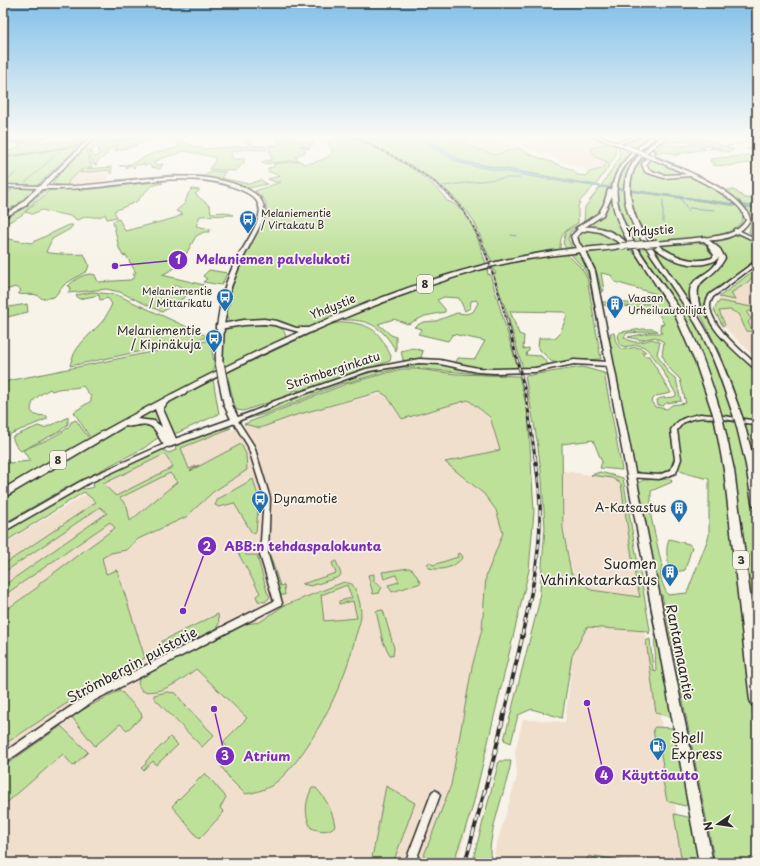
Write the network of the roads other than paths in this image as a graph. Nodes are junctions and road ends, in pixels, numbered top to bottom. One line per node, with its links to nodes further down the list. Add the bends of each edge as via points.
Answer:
1 (54, 176): 6 (main road)
2 (618, 176): 7 (highway, 3)
3 (629, 176): 9 (highway, via 626,190 627,202)
4 (691, 176): 10 (main road, via 739,206 746,214 746,226)
5 (3, 186): 6 (main road)
6 (43, 187): 8 (main road, via 20,207); 19 (main road, via 81,187 193,179 241,188 255,196 262,206 262,213 228,284)
7 (613, 187): 13 (highway, via 603,213 570,235 571,241); 15 (highway, 3, via 619,217)
8 (3, 217)
9 (633, 220): 11 (highway, via 656,246 680,260 697,263 714,259 716,252); 17 (highway)
10 (737, 231): 11 (main road, via 732,235); 12 (street)
11 (703, 239): 13 (highway, Yhdystie / 8, bridge); 17 (highway, via 718,250 722,258 719,264 700,279 694,289 693,301 701,321)
12 (757, 241)
13 (579, 250): 15 (highway, via 575,234 588,230 604,231 622,240); 16 (highway, Yhdystie / 8, via 534,255 460,273); 21 (main road, Rantamaantie, via 588,259 592,271)
14 (757, 262): 22 (street, via 711,296 706,307 713,324)
15 (647, 264): 32 (highway, 3, via 690,338 718,418 729,470)
16 (321, 325): 18 (highway, via 300,330 291,330); 20 (highway, Yhdystie / 8)
17 (700, 325): 30 (highway, via 724,376 739,420 751,465)
18 (283, 326): 19 (highway, via 262,321); 20 (highway, via 288,336)
19 (219, 327): 24 (main road, bridge, via 220,365 226,397)
20 (286, 341): 23 (highway, Yhdystie / 8)
21 (610, 364): 24 (street, Strömberginkatu, via 574,362 535,370 494,371 419,361 368,370); 28 (main road, Rantamaantie)
22 (757, 368)
23 (163, 402): 26 (highway, Yhdystie / 8); 27 (highway, via 159,409)
24 (234, 418): 27 (main road, Strömberginkatu); 33 (street, Strömbergin puistotie, via 251,446 267,498 264,555 278,603 92,697)
25 (757, 423): 28 (street, via 710,416 686,418 680,421 674,430 678,459 674,471 659,477)
26 (114, 429): 27 (highway, via 138,422 149,422); 29 (highway, Yhdystie / 8)
27 (168, 442): 31 (street, Strömberginkatu, via 137,454)
28 (631, 475): 36 (main road, Rantamaantie)
29 (3, 494)
30 (757, 502)
31 (3, 529)
32 (757, 700)
33 (3, 759)
34 (435, 795): 35 (street)
35 (410, 863)
36 (706, 863)

